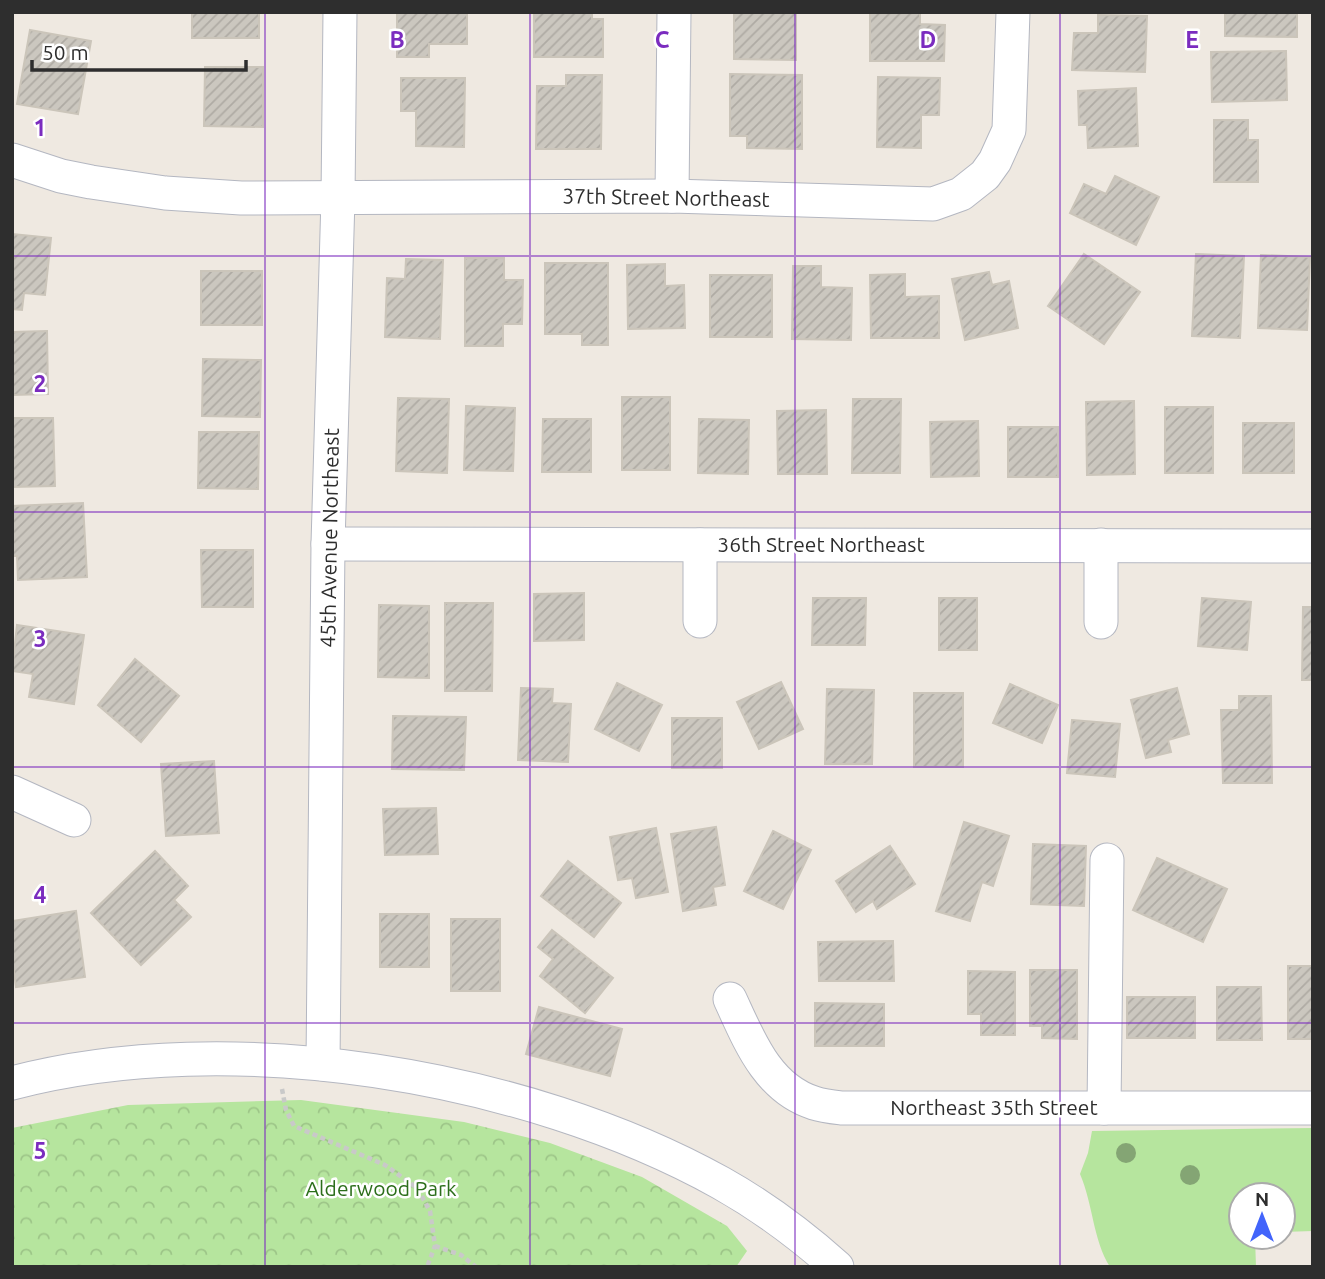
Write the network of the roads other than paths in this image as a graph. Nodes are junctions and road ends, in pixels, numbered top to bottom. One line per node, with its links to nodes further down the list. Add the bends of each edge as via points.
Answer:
1 (340, 12): 6 (street, 45th Avenue Northeast)
2 (674, 12): 5 (street)
3 (1013, 12): 5 (street, 37th Street Northeast, via 1009,130 985,175 961,194 933,204)
4 (12, 160): 6 (street, 37th Street Northeast, via 61,176 164,193)
5 (672, 196): 6 (street, 37th Street Northeast)
6 (338, 198): 7 (street, 45th Avenue Northeast)
7 (328, 544): 8 (street, 36th Street Northeast); 17 (street, 45th Avenue Northeast)
8 (700, 544): 9 (street, 36th Street Northeast); 11 (street)
9 (1101, 545): 10 (street, 36th Street Northeast); 12 (street)
10 (1313, 546)
11 (700, 621)
12 (1101, 622)
13 (12, 792): 14 (street)
14 (74, 820)
15 (1107, 860): 19 (street)
16 (730, 999): 19 (street, Northeast 35th Street, via 766,1069 783,1086 815,1104 842,1108)
17 (323, 1064): 18 (street, via 214,1060 114,1065); 21 (street, via 501,1096 590,1125 721,1183 775,1217)
18 (12, 1083)
19 (1104, 1108): 20 (street, Northeast 35th Street)
20 (1313, 1108)
21 (835, 1266)

